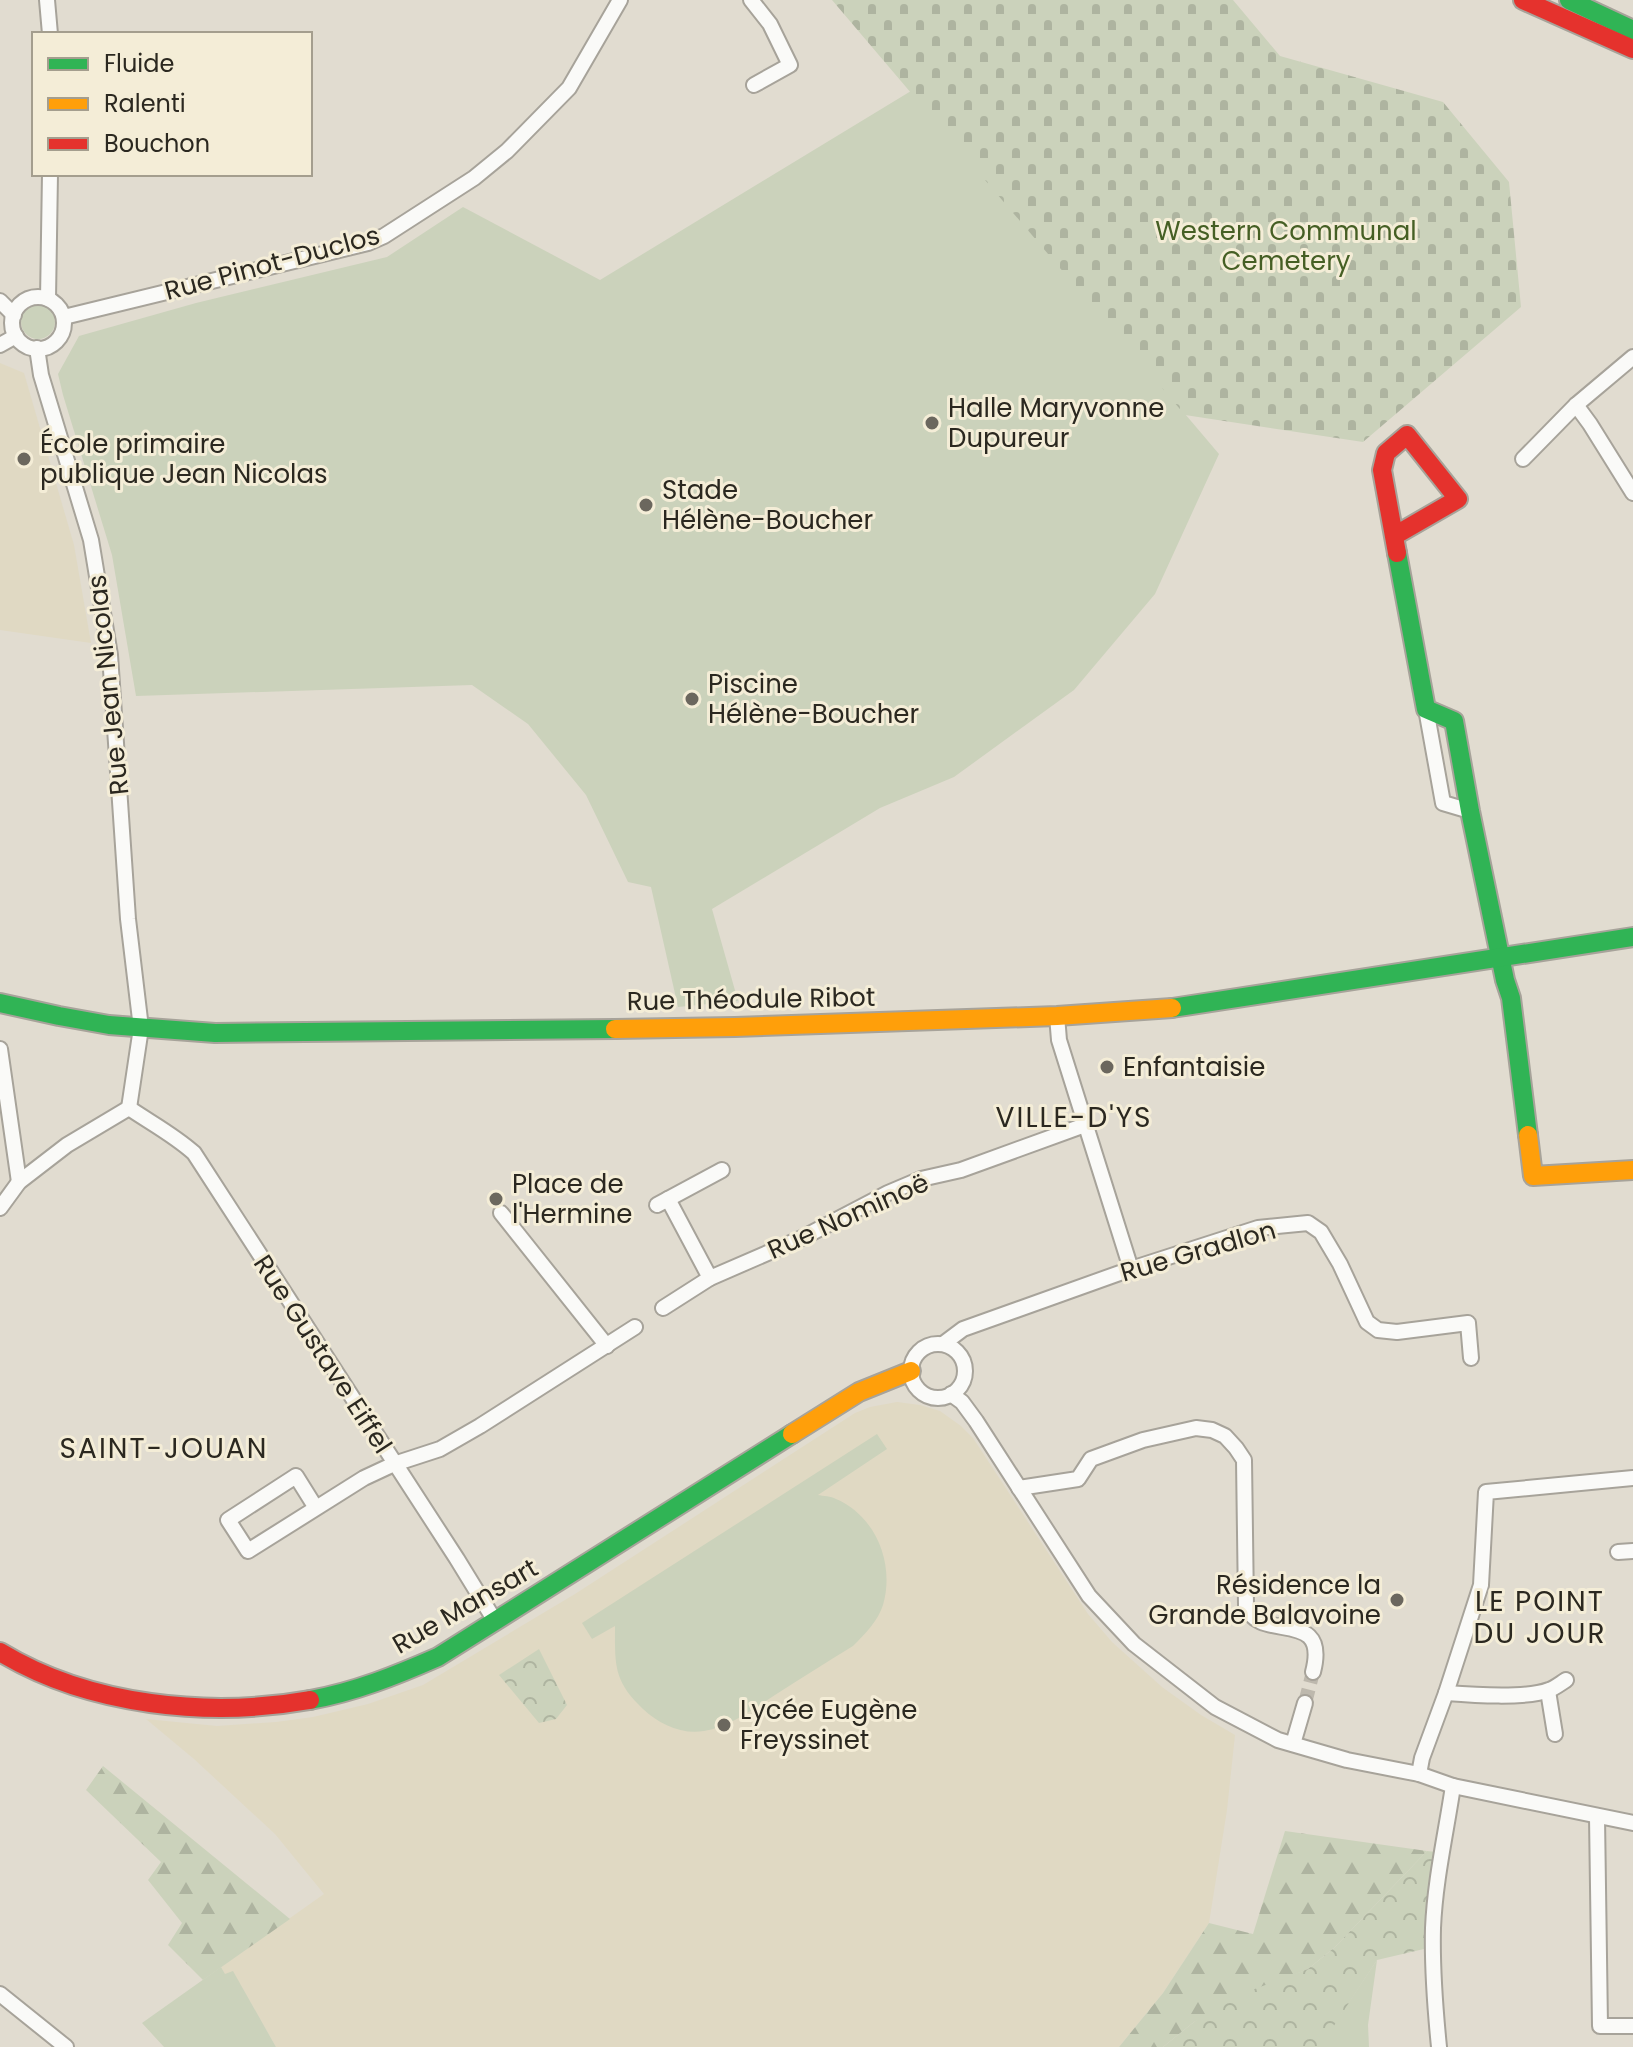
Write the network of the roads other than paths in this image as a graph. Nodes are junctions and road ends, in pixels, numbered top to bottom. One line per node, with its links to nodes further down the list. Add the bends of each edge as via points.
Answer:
1 (47, 0): 7 (street)
2 (620, 0): 14 (street, Rue Pinot-Duclos, via 569,88 507,151 384,236)
3 (751, 0): 9 (street, via 790,65)
4 (1523, 0): 8 (street)
5 (1569, 0): 6 (street)
6 (1633, 30)
7 (50, 32)
8 (1633, 49)
9 (754, 85)
10 (50, 176): 11 (street)
11 (48, 299): 13 (street, via 24,301); 14 (street)
12 (0, 301): 13 (street)
13 (14, 315): 15 (street)
14 (64, 317): 17 (street, via 57,341)
15 (16, 336): 16 (street); 17 (street)
16 (0, 345)
17 (37, 348): 27 (street, Rue Jean Nicolas, via 91,540 110,655)
18 (1633, 357): 19 (street)
19 (1576, 405): 20 (street); 21 (street)
20 (1523, 459)
21 (1633, 493)
22 (1394, 536): 22 (street, via 1382,470 1386,453 1407,435 1458,499); 24 (street, via 1426,709 1454,721)
23 (1633, 937): 24 (street, Rue Théodule Ribot)
24 (1501, 958): 26 (street, Rue Théodule Ribot, via 1167,1009); 32 (street, via 1511,998 1533,1176)
25 (0, 1003): 27 (street, Rue Théodule Ribot)
26 (1057, 1016): 27 (street, Rue Théodule Ribot, via 236,1034); 30 (street, via 1059,1040)
27 (141, 1028): 29 (street, Rue Jean Nicolas)
28 (0, 1049): 33 (street)
29 (129, 1108): 33 (street, via 75,1139); 45 (street, Rue Gustave Eiffel, via 194,1153)
30 (1085, 1125): 36 (street); 37 (street, Rue Nominoë, via 921,1179)
31 (722, 1170): 37 (street, via 663,1202)
32 (1633, 1170)
33 (19, 1182): 34 (street)
34 (0, 1208)
35 (501, 1213): 41 (street)
36 (1131, 1269): 40 (street, Rue Gradlon, via 963,1329); 42 (street, Rue Gradlon, via 1258,1228 1308,1223 1321,1232 1367,1322 1378,1330 1397,1332 1468,1323)
37 (710, 1278): 38 (street, Rue Nominoë)
38 (663, 1308)
39 (635, 1327): 41 (street)
40 (943, 1344): 43 (street, via 918,1351); 44 (street, via 964,1362 963,1382)
41 (607, 1346): 45 (street, via 440,1449)
42 (1471, 1358)
43 (911, 1371): 44 (street, via 923,1393); 49 (street, Rue Mansart, via 859,1392)
44 (951, 1394): 47 (street, via 976,1421)
45 (394, 1464): 48 (street); 49 (street, Rue Gustave Eiffel)
46 (1633, 1478): 54 (street, via 1486,1492 1481,1585)
47 (1019, 1488): 51 (street, via 1078,1479 1091,1459 1143,1440 1196,1428 1225,1436 1244,1460 1246,1606 1255,1620 1311,1637 1316,1649); 57 (street, via 1089,1596 1134,1644 1215,1707)
48 (316, 1508): 48 (street, via 296,1476 228,1520 248,1551)
49 (495, 1621): 50 (street, Rue Mansart, via 399,1675 345,1693 269,1706 165,1706 54,1679)
50 (2, 1657)
51 (1313, 1672)
52 (1566, 1680): 53 (street)
53 (1548, 1691): 54 (street); 56 (street)
54 (1446, 1693): 58 (street)
55 (1305, 1703): 57 (street)
56 (1555, 1734)
57 (1293, 1744): 58 (street)
58 (1419, 1774): 59 (street)
59 (1453, 1786): 60 (street); 65 (street, via 1433,1925)
60 (1597, 1817): 61 (street); 63 (street, via 1600,2026)
61 (1633, 1823)
62 (0, 1994): 64 (street)
63 (1633, 2026)
64 (66, 2047)
65 (1439, 2047)

